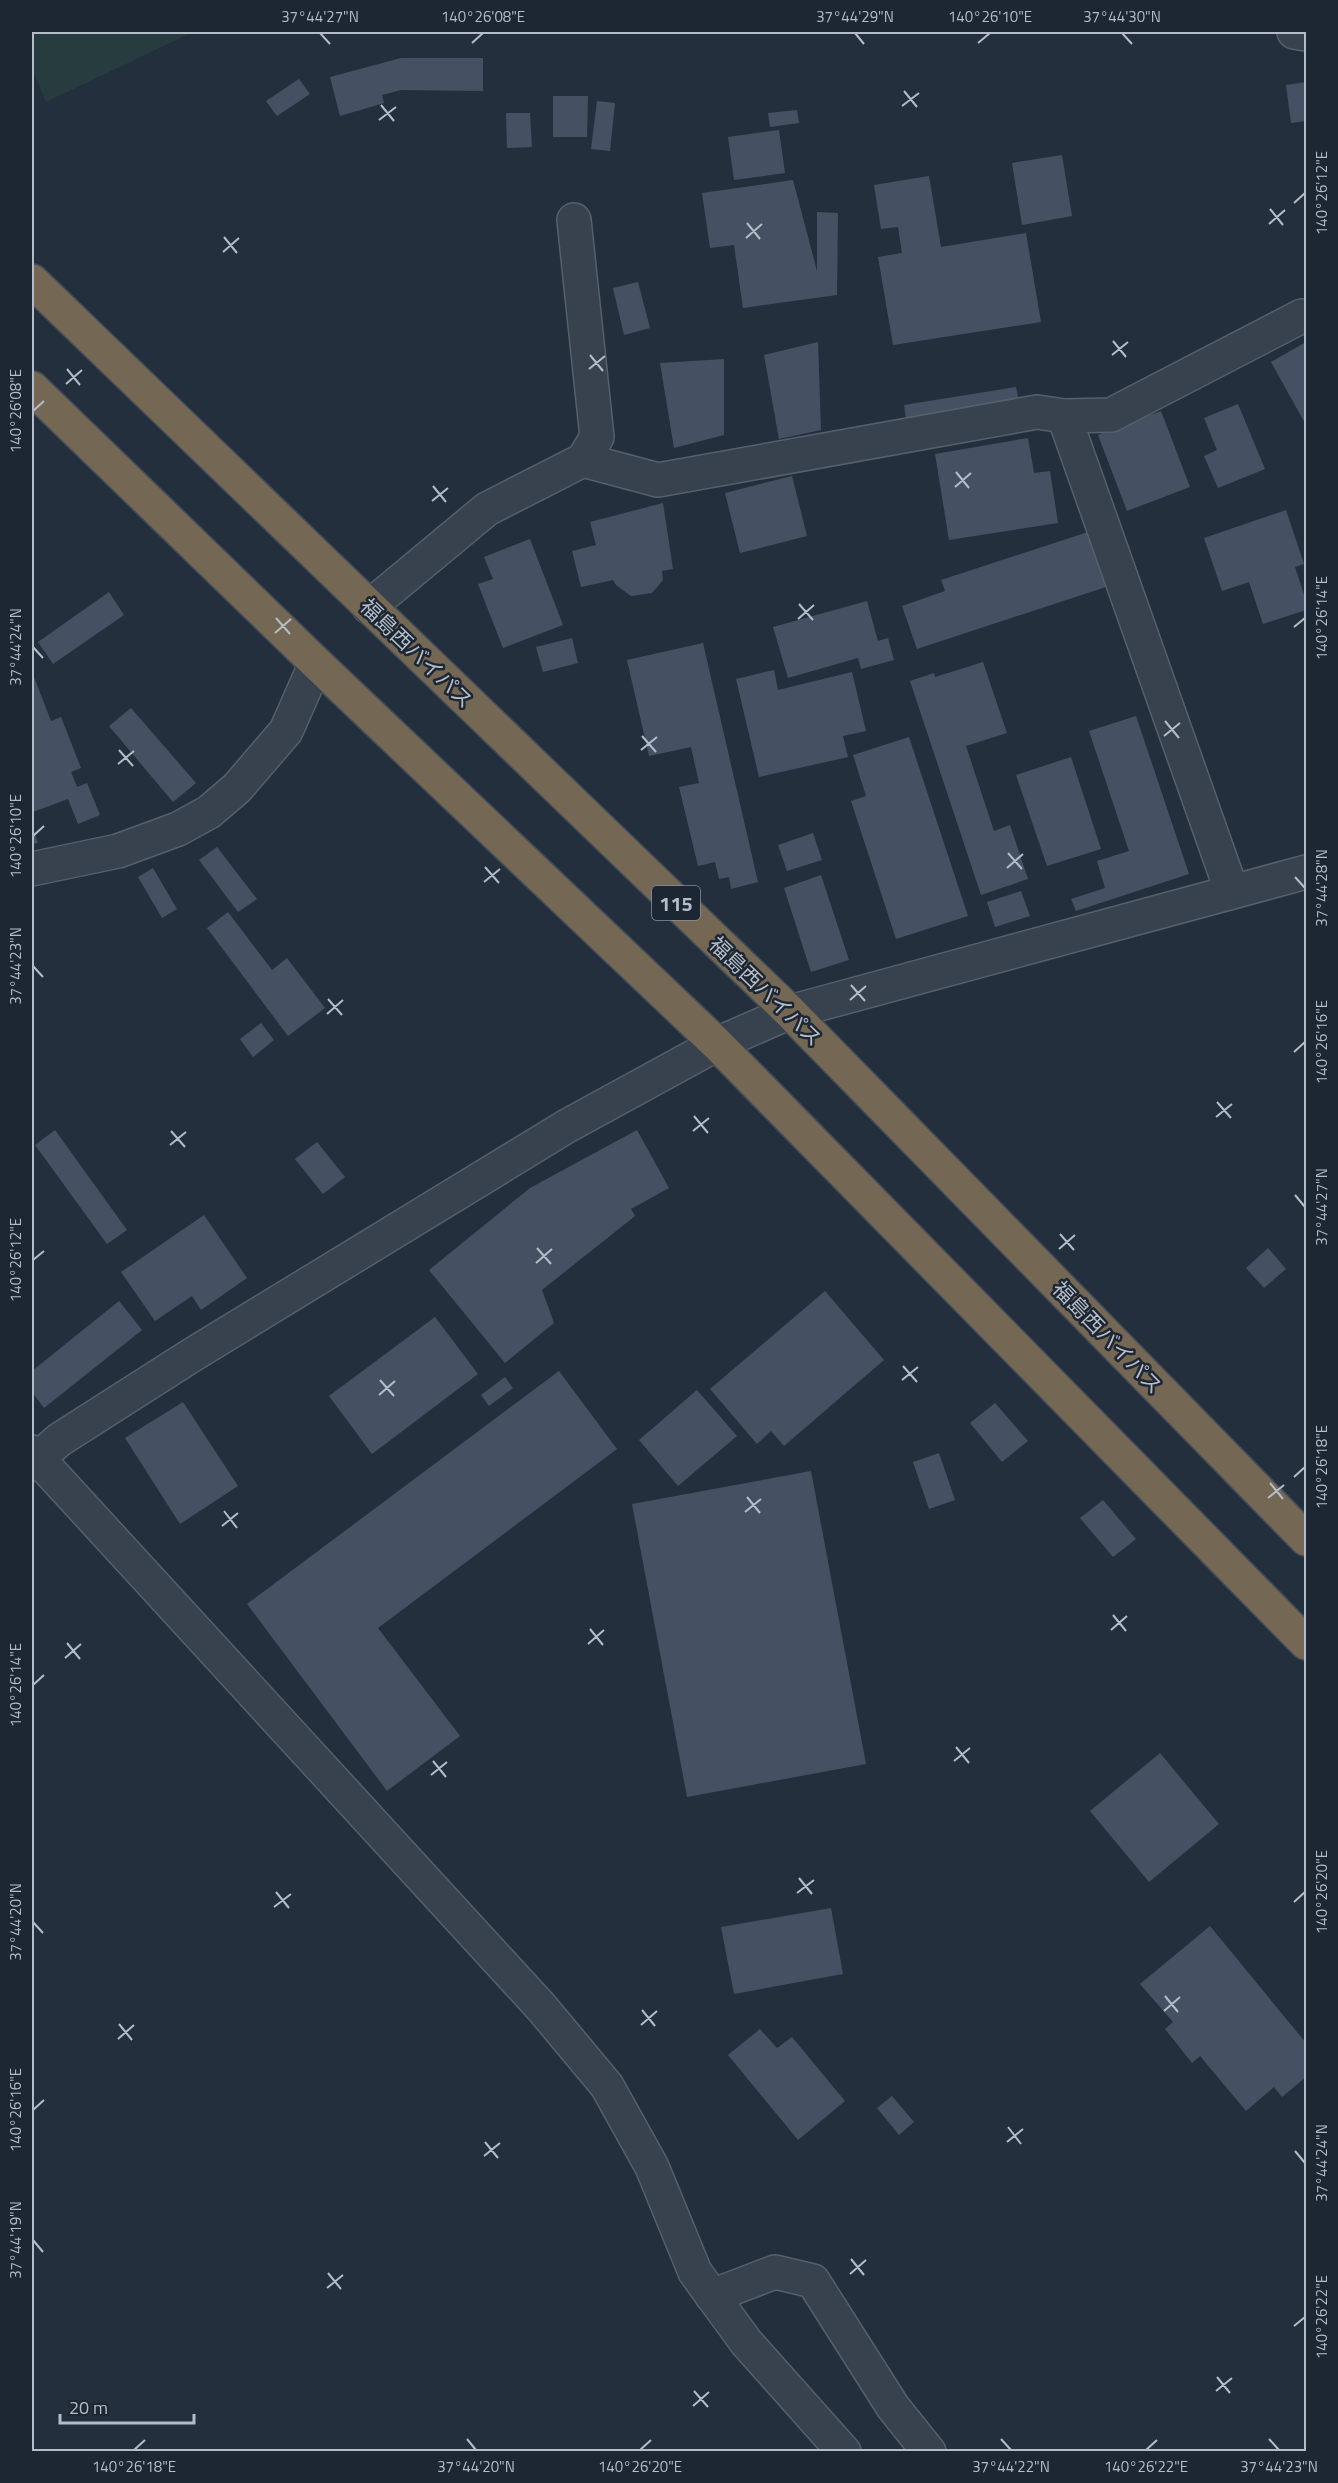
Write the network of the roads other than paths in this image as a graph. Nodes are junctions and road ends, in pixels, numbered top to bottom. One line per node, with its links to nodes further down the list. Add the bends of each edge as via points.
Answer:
1 (1294, 32): 2 (street)
2 (1306, 34)
3 (574, 220): 8 (street, via 597,437)
4 (32, 281): 9 (highway, 福島西バイパス / 115)
5 (1302, 316): 7 (street, via 1111,415)
6 (32, 388): 10 (highway)
7 (1064, 416): 8 (street, via 1037,412 658,480); 13 (street)
8 (583, 460): 9 (street, via 487,509)
9 (369, 608): 14 (highway, 福島西バイパス / 115)
10 (316, 663): 11 (street, via 286,731 237,788 209,812 178,829 118,851); 15 (highway)
11 (32, 869)
12 (1306, 872): 13 (street)
13 (1232, 892): 14 (street)
14 (790, 1012): 15 (street); 17 (highway, 福島西バイパス / 115)
15 (717, 1044): 16 (street, via 556,1132 192,1355); 18 (highway)
16 (33, 1458): 19 (street, via 542,2008 607,2086 652,2168 695,2272)
17 (1306, 1539)
18 (1306, 1643)
19 (712, 2296): 20 (street, via 746,2342); 21 (street, via 775,2272 813,2281 893,2407)
20 (844, 2451)
21 (929, 2451)

